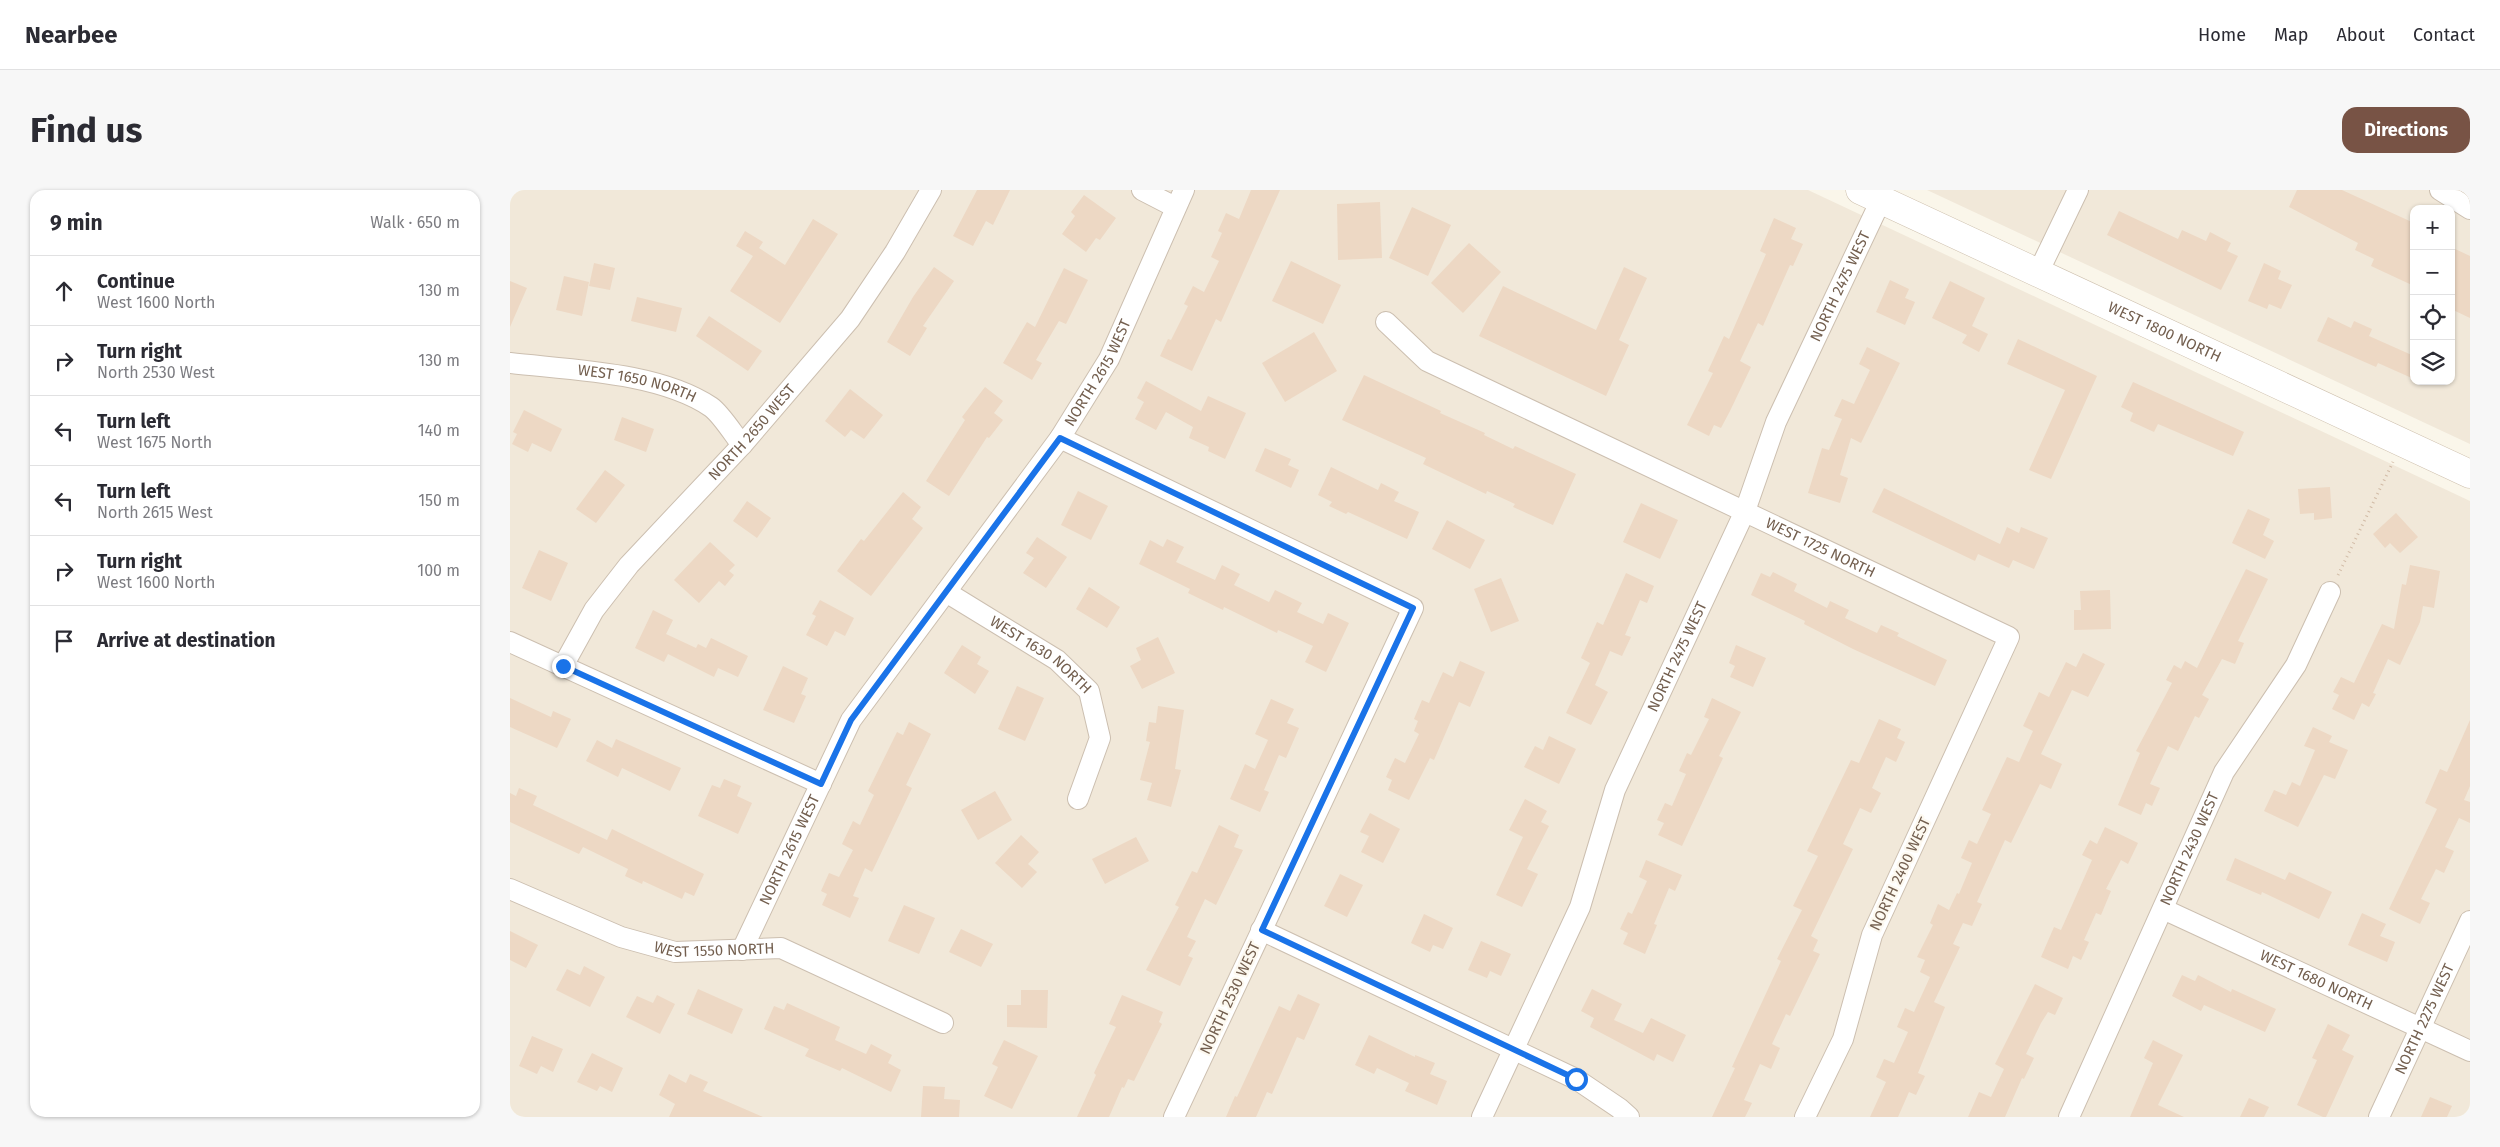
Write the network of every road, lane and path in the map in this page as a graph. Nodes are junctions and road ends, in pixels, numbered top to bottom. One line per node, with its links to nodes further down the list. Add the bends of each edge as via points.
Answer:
1 (931, 190): 13 (street, NORTH 2650 WEST, via 896,252 850,319)
2 (1142, 190): 6 (street)
3 (2078, 190): 8 (street)
4 (2440, 190): 7 (street)
5 (1871, 195): 8 (main road, WEST 1800 NORTH); 15 (street, NORTH 2475 WEST, via 1776,422)
6 (1179, 199): 11 (street, NORTH 2615 WEST, via 1109,358)
7 (2470, 209)
8 (2038, 273): 12 (main road, WEST 1800 NORTH)
9 (1386, 322): 15 (street, WEST 1725 NORTH, via 1427,361)
10 (510, 363): 13 (street, WEST 1650 NORTH, via 614,375 669,388 712,408)
11 (1060, 438): 16 (street, NORTH 2615 WEST); 26 (street, NORTH 2530 WEST, via 1413,608)
12 (2403, 442): 14 (main road, WEST 1800 NORTH); 17 (path)
13 (742, 445): 20 (street, NORTH 2650 WEST, via 629,565 594,610)
14 (2470, 474)
15 (1745, 511): 18 (street, WEST 1725 NORTH); 30 (street, NORTH 2475 WEST, via 1615,790 1580,908)
16 (946, 592): 21 (street, NORTH 2615 WEST, via 851,720); 22 (street, WEST 1630 NORTH, via 1057,660 1089,692 1100,738)
17 (2330, 592): 24 (street, NORTH 2430 WEST, via 2296,665 2224,772)
18 (2008, 637): 35 (street, NORTH 2400 WEST, via 1872,935 1843,1039)
19 (510, 642): 20 (street)
20 (563, 666): 21 (street)
21 (821, 784): 27 (street, NORTH 2615 WEST)
22 (1078, 799)
23 (510, 889): 27 (street, WEST 1550 NORTH, via 621,938 675,952)
24 (2163, 908): 29 (street, WEST 1680 NORTH); 36 (street, NORTH 2430 WEST)
25 (2470, 921): 29 (street, NORTH 2275 WEST)
26 (1262, 930): 30 (street); 32 (street, NORTH 2530 WEST)
27 (742, 950): 28 (street, WEST 1550 NORTH, via 781,948)
28 (943, 1023)
29 (2420, 1028): 31 (street, WEST 1680 NORTH); 37 (street, NORTH 2275 WEST)
30 (1513, 1050): 33 (street, NORTH 2475 WEST); 34 (street, via 1576,1079)
31 (2470, 1051)
32 (1174, 1117)
33 (1482, 1117)
34 (1629, 1117)
35 (1806, 1117)
36 (2069, 1117)
37 (2379, 1117)

